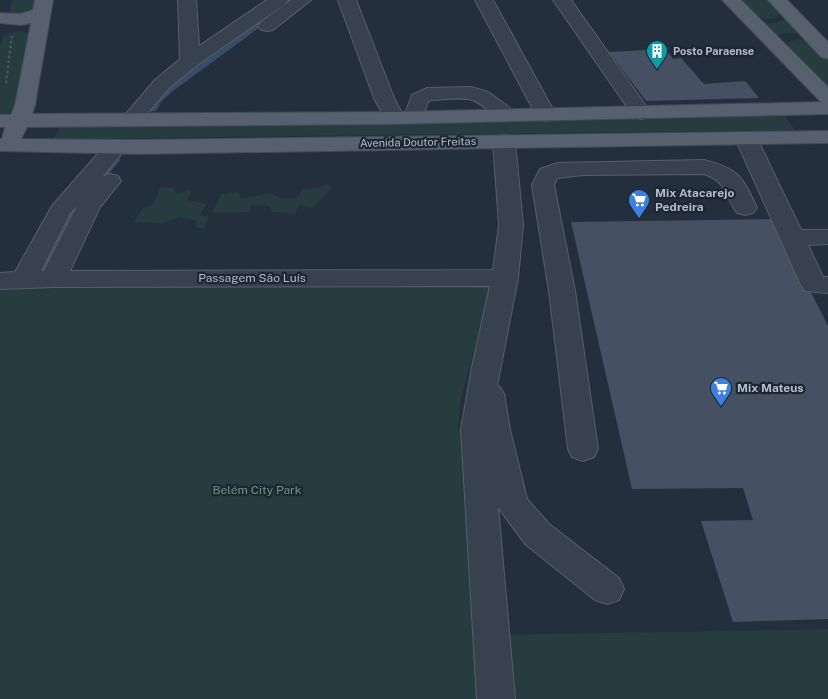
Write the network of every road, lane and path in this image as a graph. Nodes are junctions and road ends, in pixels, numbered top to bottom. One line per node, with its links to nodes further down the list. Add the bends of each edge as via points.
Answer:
1 (187, 0): 14 (street)
2 (279, 0): 14 (street)
3 (302, 0): 23 (street, via 185,85 166,105)
4 (347, 0): 21 (street, via 384,98)
5 (484, 0): 20 (street)
6 (562, 0): 19 (street)
7 (781, 4): 9 (main road, via 784,16 774,22 758,19); 13 (main road)
8 (43, 6): 10 (main road, via 21,20); 11 (main road)
9 (736, 6): 12 (main road)
10 (4, 21): 11 (main road); 15 (path)
11 (39, 34): 24 (main road, via 25,105)
12 (778, 49): 13 (main road, via 778,40 790,35 806,38); 16 (main road)
13 (824, 49)
14 (190, 61): 22 (street, via 162,84)
15 (5, 88)
16 (828, 98)
17 (828, 108): 18 (main road, Avenida Doutor Freitas)
18 (784, 109): 19 (main road, Avenida Doutor Freitas); 25 (main road)
19 (641, 113): 20 (main road, Avenida Doutor Freitas)
20 (546, 114): 21 (main road, Avenida Doutor Freitas)
21 (404, 118): 23 (main road, Avenida Doutor Freitas)
22 (132, 119): 23 (main road, Avenida Doutor Freitas); 24 (main road, Avenida Doutor Freitas)
23 (160, 119)
24 (10, 121): 30 (main road, Avenida Doutor Freitas)
25 (818, 137): 26 (main road, Avenida Doutor Freitas)
26 (746, 138): 27 (main road, Avenida Doutor Freitas); 35 (street)
27 (648, 139): 29 (main road, Avenida Doutor Freitas); 32 (street)
28 (504, 140): 29 (main road, Avenida Doutor Freitas); 31 (main road, Avenida Doutor Freitas); 37 (street, via 511,225)
29 (588, 140): 32 (street, via 618,153)
30 (4, 145): 31 (main road, Avenida Doutor Freitas)
31 (127, 147): 36 (street, via 89,205); 38 (street, via 60,211)
32 (628, 168): 33 (street, via 704,167 720,170 733,181); 41 (street, via 558,170 548,174 543,185 562,291)
33 (745, 208)
34 (828, 237): 35 (street)
35 (792, 238): 39 (street)
36 (53, 278): 37 (street, Passagem São Luís); 38 (street, Passagem São Luís)
37 (505, 278): 40 (street)
38 (11, 281)
39 (821, 285)
40 (486, 367): 42 (street, via 495,430 512,504 537,534); 43 (street, via 476,429)
41 (582, 449)
42 (607, 589)
43 (496, 699)

